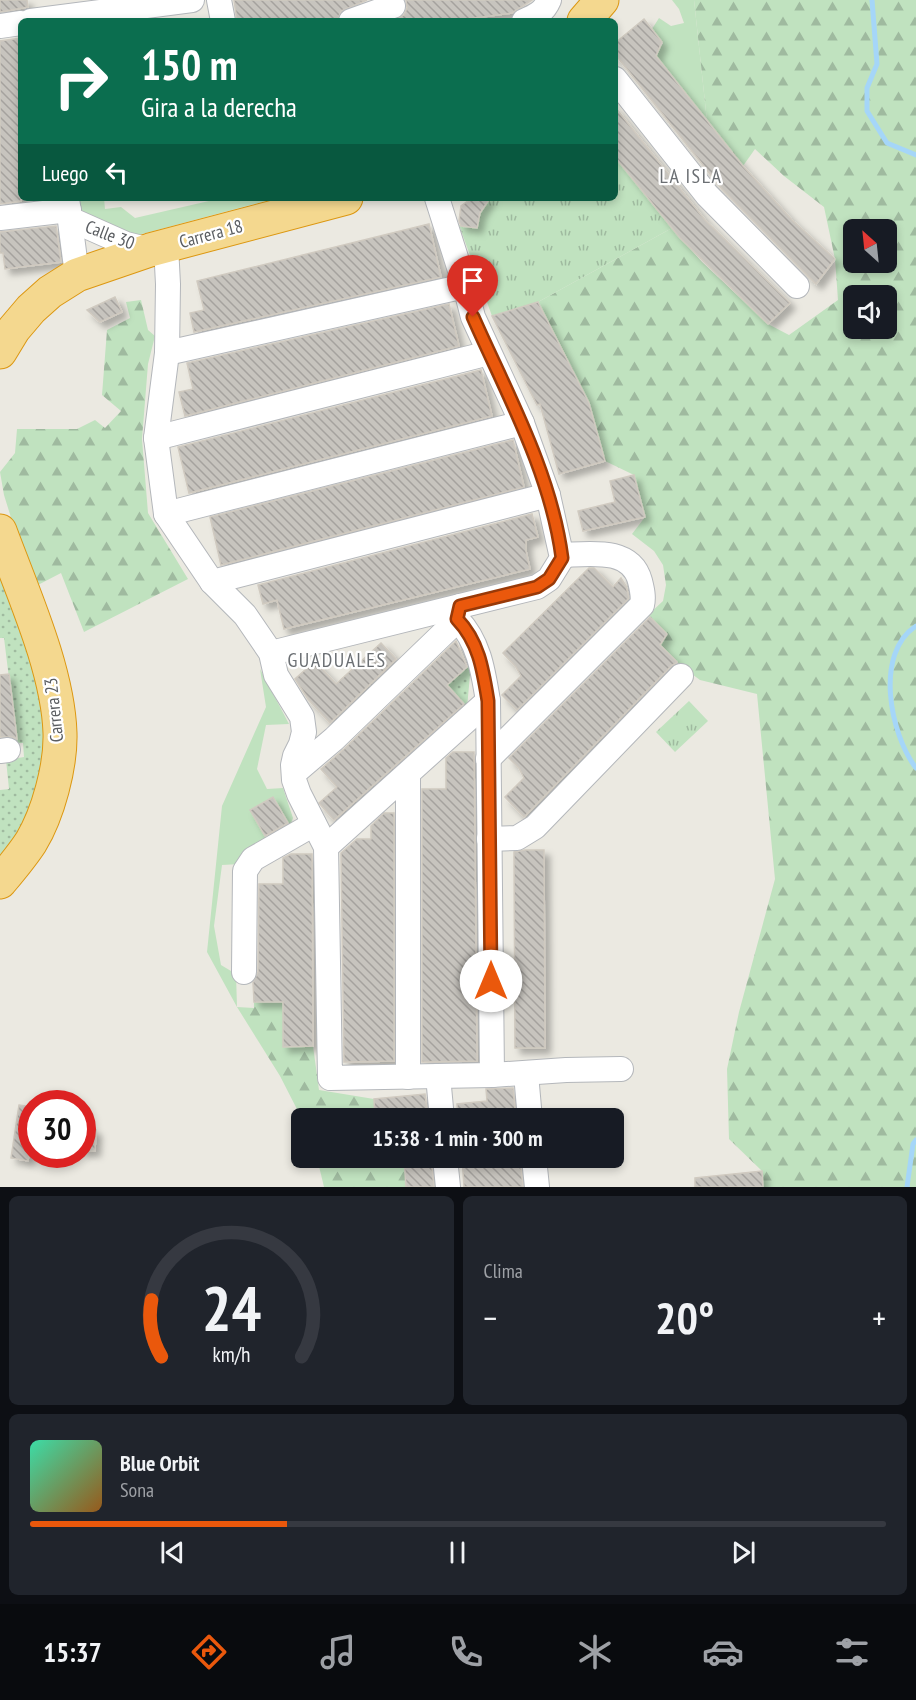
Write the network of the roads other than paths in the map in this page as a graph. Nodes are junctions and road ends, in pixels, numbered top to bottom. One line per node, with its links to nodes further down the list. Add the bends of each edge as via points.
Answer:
1 (192, 0): 6 (street)
2 (219, 0): 7 (street)
3 (549, 0): 9 (street, via 545,9)
4 (602, 0): 10 (highway)
5 (394, 9): 8 (street)
6 (42, 15)
7 (222, 18)
8 (362, 18)
9 (532, 18)
10 (587, 18)
11 (18, 23): 12 (street)
12 (0, 26)
13 (618, 83): 21 (street, via 707,195)
14 (335, 201): 18 (highway, Carrera 18)
15 (438, 201): 20 (street)
16 (68, 209): 17 (street, Calle 30); 18 (street, Calle 30, via 126,244); 19 (street)
17 (0, 218)
18 (158, 248): 19 (highway, Carrera 18); 23 (street, via 168,284)
19 (77, 274): 22 (highway, via 31,309)
20 (465, 286): 23 (street); 24 (street)
21 (797, 286)
22 (0, 352)
23 (167, 353): 26 (street)
24 (489, 353): 25 (street); 26 (street)
25 (522, 423): 27 (street); 28 (street)
26 (156, 438): 28 (street)
27 (548, 495): 30 (street); 31 (street)
28 (166, 514): 31 (street)
29 (0, 531): 42 (highway, Carrera 23, via 49,668 60,733 48,804 31,842)
30 (562, 555): 32 (street, via 557,569 537,587); 36 (street, via 623,558 637,573 644,600)
31 (212, 582): 33 (street, via 245,615)
32 (458, 613): 33 (street); 35 (street, via 480,657); 37 (street, via 449,628)
33 (271, 653): 37 (street, via 276,675 302,717 304,732 294,756)
34 (681, 676): 40 (street, via 535,827 517,838)
35 (488, 701): 36 (street); 38 (street)
36 (488, 759): 40 (street)
37 (294, 773): 39 (street, via 299,794)
38 (408, 774): 41 (street); 48 (street)
39 (314, 824): 41 (street); 43 (street, via 253,858 245,871)
40 (489, 839): 46 (street)
41 (326, 847): 48 (street, via 330,1078)
42 (0, 882)
43 (244, 972)
44 (621, 1069): 45 (street)
45 (526, 1074): 46 (street); 50 (street)
46 (492, 1075): 47 (street)
47 (438, 1076): 48 (street); 49 (street)
48 (408, 1077)
49 (440, 1108)
50 (529, 1108)
51 (446, 1168): 53 (street)
52 (535, 1168): 54 (street)
53 (448, 1187)
54 (537, 1187)

